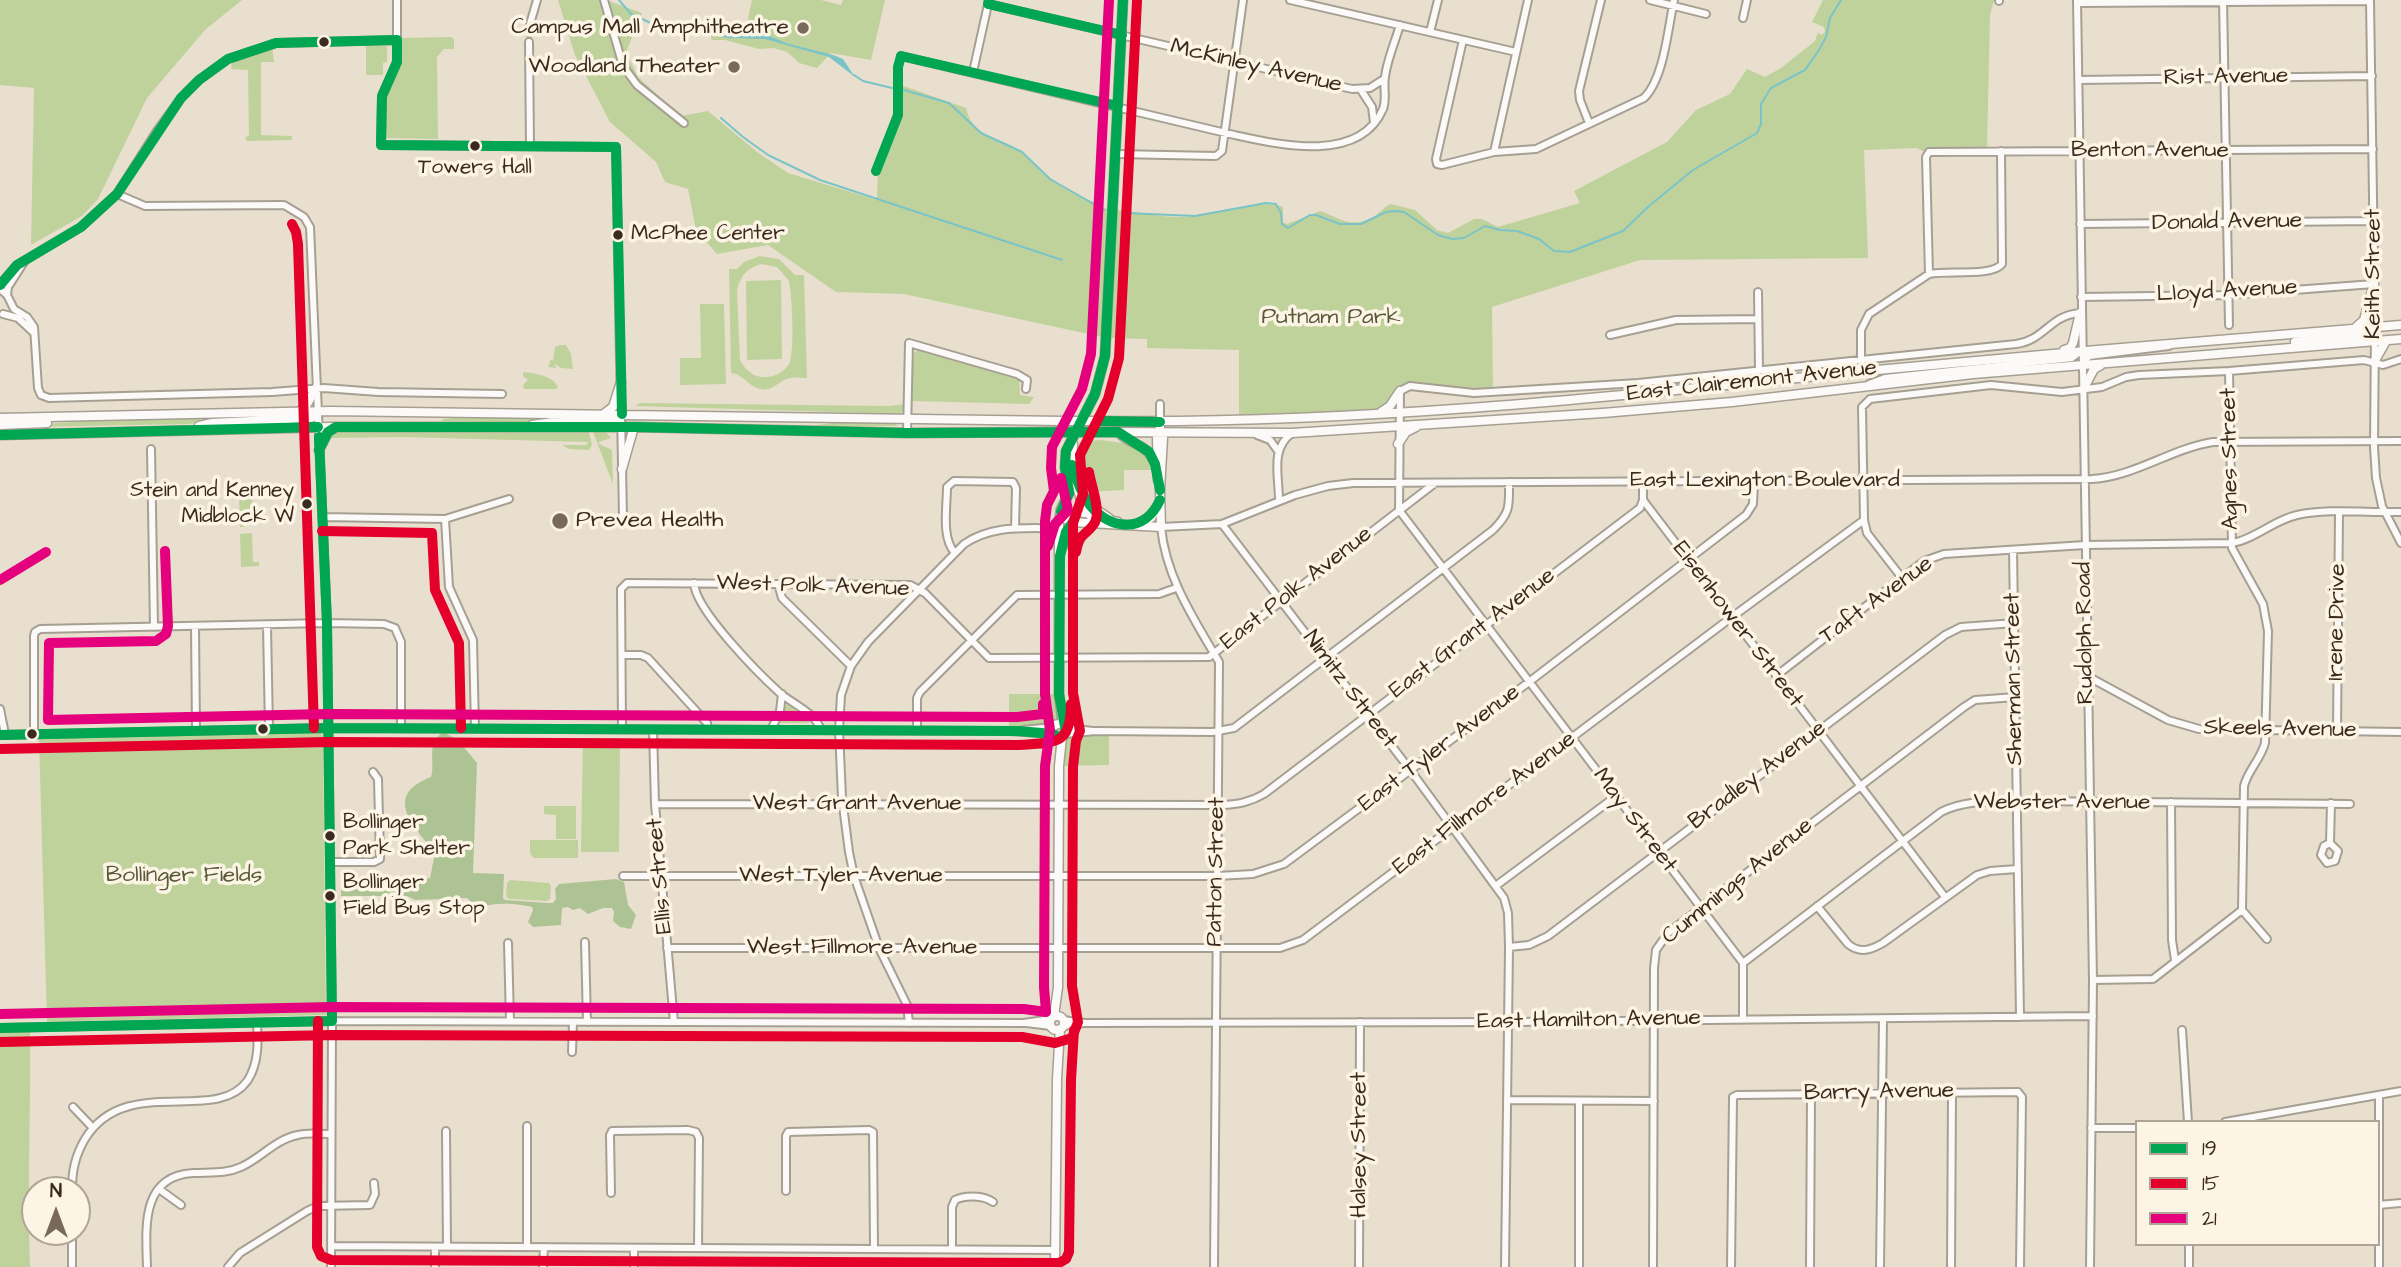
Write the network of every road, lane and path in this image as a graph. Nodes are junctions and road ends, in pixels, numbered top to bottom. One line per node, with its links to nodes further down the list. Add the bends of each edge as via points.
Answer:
1 (397, 0): 23 (street)
2 (537, 0): 19 (street)
3 (604, 0): 36 (street, via 623,66 637,85)
4 (1124, 0): 22 (main road)
5 (1243, 0): 28 (street)
6 (1290, 0): 20 (street)
7 (1438, 0): 21 (street)
8 (1528, 0): 26 (street)
9 (1601, 0): 38 (street, via 1579,91)
10 (1650, 0): 16 (street)
11 (1747, 0): 18 (street)
12 (2223, 1): 13 (street); 15 (street); 31 (street)
13 (2370, 1): 30 (street, Keith Street)
14 (989, 2): 22 (street, McKinley Avenue); 29 (street)
15 (2077, 2): 33 (street, Rudolph Road)
16 (1674, 3): 17 (street); 38 (street, via 1652,89 1644,98)
17 (1706, 14)
18 (1742, 18)
19 (530, 24)
20 (1400, 25): 21 (street); 32 (street)
21 (1430, 33): 24 (street)
22 (1122, 35): 28 (street, McKinley Avenue); 35 (main road)
23 (397, 40): 40 (street, via 397,62 382,96 381,145); 47 (street, via 276,43 228,59 181,98)
24 (1463, 40): 26 (street); 45 (street, via 1437,164)
25 (529, 42): 40 (street)
26 (1516, 52): 45 (street)
27 (901, 56): 29 (street)
28 (1234, 62): 34 (street, McKinley Avenue); 39 (street)
29 (973, 72): 35 (street)
30 (2372, 76): 31 (street, Rist Avenue); 41 (street, Keith Street)
31 (2225, 78): 33 (street, Rist Avenue); 44 (street)
32 (1384, 79): 34 (street, McKinley Avenue); 37 (street, via 1387,94)
33 (2079, 80): 43 (street, Rudolph Road)
34 (1361, 90): 37 (street, McKinley Avenue, via 1372,107)
35 (1118, 106): 39 (street); 46 (main road)
36 (684, 122)
37 (1374, 123): 39 (street, via 1354,140 1306,146)
38 (1589, 123): 45 (street, via 1535,149)
39 (1225, 133): 46 (street, via 1222,151 1216,156)
40 (530, 146): 82 (street, via 616,147)
41 (2373, 149): 44 (street, Benton Avenue); 48 (street, Keith Street)
42 (2001, 151): 43 (street, Benton Avenue); 52 (street, via 2000,267); 52 (street, Benton Avenue, via 1927,153)
43 (2079, 151): 44 (street, Benton Avenue); 50 (street, Rudolph Road)
44 (2226, 151): 49 (street)
45 (1494, 152)
46 (1116, 154): 116 (main road, via 1105,356 1095,394)
47 (117, 194): 51 (street, via 81,227); 84 (street, via 145,206 284,205 304,217 312,243)
48 (2373, 221): 49 (street, Donald Avenue); 53 (street, Keith Street)
49 (2227, 223): 50 (street, Donald Avenue); 56 (street)
50 (2080, 224): 57 (street, Rudolph Road)
51 (25, 261): 54 (street); 58 (street, via 8,287)
52 (1929, 274): 75 (street, via 1869,314 1861,330)
53 (2374, 284): 56 (street, Lloyd Avenue); 63 (street, Keith Street); 65 (main road, via 2364,320)
54 (0, 287): 58 (street)
55 (1758, 292): 61 (street)
56 (2227, 295): 57 (street, Lloyd Avenue); 62 (street)
57 (2081, 297): 59 (street, Rudolph Road)
58 (9, 298): 60 (street); 66 (street, via 14,309 29,320)
59 (2080, 313): 72 (street, Rudolph Road); 73 (main road, via 2070,348); 75 (street, via 2062,316 2023,343)
60 (1, 315): 66 (street, via 18,318)
61 (1758, 319): 67 (street, via 1676,320); 80 (street)
62 (2229, 325)
63 (2375, 327): 64 (main road, East Clairemont Avenue); 65 (main road, East Clairemont Avenue); 69 (street, Keith Street); 74 (main road, via 2369,334 2230,347)
64 (2401, 328): 69 (main road, via 2382,332)
65 (2354, 329): 71 (main road, East Clairemont Avenue)
66 (34, 334): 84 (street, via 37,388 49,398)
67 (1610, 335)
68 (2401, 339): 70 (main road, East Clairemont Avenue)
69 (2375, 341): 70 (main road, East Clairemont Avenue); 74 (main road, East Clairemont Avenue); 78 (street, Keith Street)
70 (2386, 341): 78 (main road)
71 (2188, 342): 72 (main road, East Clairemont Avenue); 79 (street, via 2089,356)
72 (2082, 350): 73 (main road, East Clairemont Avenue); 79 (street, Rudolph Road); 83 (street, via 2072,358 1885,378)
73 (2056, 352): 92 (main road, East Clairemont Avenue, via 1651,393)
74 (2210, 354): 77 (main road, East Clairemont Avenue)
75 (1861, 358): 80 (street)
76 (2401, 359): 78 (street, via 2383,365)
77 (2110, 362): 79 (main road, East Clairemont Avenue); 86 (main road, via 2094,369)
78 (2374, 362): 81 (street); 117 (street, Keith Street)
79 (2082, 364): 83 (main road, East Clairemont Avenue); 86 (street, Rudolph Road)
80 (1759, 370): 87 (street, via 1513,391 1462,393 1410,386)
81 (2229, 371): 86 (street, via 2139,375); 119 (street, Agnes Street)
82 (621, 382): 94 (main road, via 613,407); 95 (street)
83 (1865, 386): 101 (main road, East Clairemont Avenue, via 1603,414)
84 (316, 388): 88 (street); 90 (street); 91 (main road)
85 (1026, 389): 98 (street, via 1027,380 1017,374 909,343)
86 (2083, 390): 128 (street, Rudolph Road); 129 (street, via 2052,392 1991,385 1875,398 1863,404)
87 (1400, 391): 92 (street); 93 (main road)
88 (502, 394)
89 (1160, 404): 99 (street, Patton Street)
90 (317, 411): 91 (main road); 94 (main road); 103 (street); 108 (main road, via 309,418 212,423)
91 (298, 412): 96 (main road)
92 (1399, 412): 93 (main road, East Clairemont Avenue); 102 (street)
93 (1379, 413): 99 (main road, East Clairemont Avenue)
94 (602, 414): 95 (main road)
95 (622, 414): 98 (main road, East Clairemont Avenue); 106 (main road, via 616,419); 107 (street)
96 (91, 416): 97 (main road); 100 (main road, via 68,422)
97 (0, 418)
98 (907, 420): 99 (main road, East Clairemont Avenue, bridge); 110 (street)
99 (1160, 422): 112 (main road, Patton Street)
100 (0, 425)
101 (1419, 425): 102 (main road, East Clairemont Avenue); 120 (main road)
102 (1398, 426): 111 (main road, East Clairemont Avenue); 120 (street)
103 (318, 427): 104 (main road); 108 (main road); 122 (street)
104 (336, 427): 106 (main road); 122 (main road)
105 (634, 427): 107 (main road, East Clairemont Avenue); 110 (main road, East Clairemont Avenue); 126 (main road)
106 (519, 428): 107 (main road, East Clairemont Avenue)
107 (622, 428): 126 (street)
108 (186, 430): 115 (main road)
109 (1118, 432): 110 (main road, East Clairemont Avenue, bridge); 112 (main road, East Clairemont Avenue); 125 (main road, via 1147,449)
110 (907, 433)
111 (1292, 433): 114 (main road, East Clairemont Avenue); 123 (street)
112 (1160, 434): 113 (main road, East Clairemont Avenue); 124 (main road, Patton Street); 125 (main road, Patton Street)
113 (1185, 434): 114 (main road, East Clairemont Avenue); 124 (main road, via 1169,444)
114 (1255, 434): 123 (street, via 1270,440)
115 (0, 435)
116 (1073, 441): 127 (main road); 140 (main road, via 1065,456 1069,489)
117 (2374, 441): 118 (street, East Lexington Boulevard); 119 (street, East Lexington Boulevard); 144 (street, Keith Street)
118 (2401, 441)
119 (2231, 442): 128 (street, East Lexington Boulevard, via 2186,448 2131,472); 158 (street, Agnes Street)
120 (1398, 443): 131 (street)
121 (151, 449): 179 (street)
122 (319, 450): 147 (street)
123 (1278, 451): 138 (street)
124 (1163, 455): 135 (main road, Patton Street)
125 (1157, 468): 135 (main road, Patton Street)
126 (622, 469): 148 (street)
127 (1075, 475): 141 (main road); 151 (main road, via 1094,508)
128 (2085, 479): 129 (street, East Lexington Boulevard); 160 (street, Rudolph Road)
129 (1864, 480): 130 (street, East Lexington Boulevard); 150 (street)
130 (1754, 481): 134 (street, East Lexington Boulevard); 164 (street, East Tyler Avenue, via 1754,504 1746,515)
131 (1398, 482): 132 (street, East Lexington Boulevard); 138 (street, East Lexington Boulevard, via 1328,486); 142 (street)
132 (1437, 482): 133 (street, East Lexington Boulevard); 142 (street, East Polk Avenue)
133 (1509, 482): 134 (street, East Lexington Boulevard); 165 (street, via 1510,506 1505,519)
134 (1643, 482): 139 (street)
135 (1160, 490): 137 (main road, Patton Street)
136 (509, 499): 149 (street)
137 (1160, 500): 154 (main road, via 1151,518); 155 (main road, Patton Street)
138 (1279, 500): 153 (street, East Lexington Boulevard)
139 (1643, 500): 164 (street, Eisenhower Street); 176 (street, East Grant Avenue, via 1640,508)
140 (1065, 502): 141 (main road); 143 (main road)
141 (1083, 508): 151 (main road, East Lexington Boulevard, via 1092,517); 152 (main road, via 1082,518)
142 (1399, 510): 165 (street, May Street); 172 (street, East Polk Avenue)
143 (1060, 512): 152 (main road); 157 (main road)
144 (2384, 512): 145 (street, Taft Avenue); 146 (street, Taft Avenue); 159 (street, Keith Street)
145 (2401, 512)
146 (2339, 513): 158 (street, Taft Avenue, via 2296,515); 209 (street, Irene Drive)
147 (322, 517): 149 (street); 174 (street)
148 (623, 517)
149 (445, 519): 195 (street, via 449,587 473,640)
150 (1864, 520): 166 (street, via 1867,533); 173 (street, East Fillmore Avenue)
151 (1113, 521): 154 (main road, East Lexington Boulevard)
152 (1075, 522): 154 (main road, East Lexington Boulevard); 163 (main road, via 1066,532)
153 (1222, 524): 155 (street, East Lexington Boulevard); 172 (street, Nimitz Street)
154 (1130, 526): 155 (main road, East Lexington Boulevard)
155 (1161, 527): 169 (street, Patton Street, via 1166,562)
156 (1016, 528): 157 (street); 162 (street, via 980,535); 162 (street, via 1013,482 954,481 947,487 947,539)
157 (1059, 528): 163 (main road)
158 (2232, 542): 160 (street, Taft Avenue); 207 (street, Agnes Street, via 2263,604 2268,631)
159 (2401, 543)
160 (2085, 545): 161 (street, Taft Avenue); 187 (street, Rudolph Road)
161 (2013, 551): 166 (street, Taft Avenue, via 1944,554 1924,561); 175 (street, Sherman Street)
162 (956, 553): 170 (street)
163 (1060, 556): 171 (main road)
164 (1688, 559): 173 (street, Eisenhower Street); 188 (street, East Tyler Avenue)
165 (1442, 568): 176 (street, May Street); 184 (street)
166 (1902, 578): 186 (street, Taft Avenue)
167 (694, 583): 168 (street, West Polk Avenue); 182 (street, West Polk Avenue, via 633,582 623,586); 189 (street, via 695,592 726,636)
168 (778, 584): 170 (street, West Polk Avenue, via 910,585); 185 (street, via 782,598)
169 (1176, 588): 171 (street, via 1159,594); 181 (street, Patton Street)
170 (920, 589): 180 (street, West Polk Avenue); 185 (street, via 867,642)
171 (1060, 594): 180 (street, via 1017,595); 183 (main road)
172 (1281, 601): 181 (street, East Polk Avenue); 184 (street, Nimitz Street)
173 (1732, 617): 186 (street, Eisenhower Street); 213 (street, East Fillmore Avenue)
174 (327, 623): 177 (street); 193 (street); 194 (street, via 395,628 401,642)
175 (2015, 623): 190 (street, Sherman Street); 206 (street, Bradley Avenue, via 1961,627 1945,635)
176 (1486, 624): 188 (street, May Street); 192 (street, East Grant Avenue)
177 (267, 625): 178 (street); 196 (street)
178 (195, 626): 179 (street); 198 (street)
179 (154, 627): 212 (street, via 35,632)
180 (971, 641): 183 (street, West Polk Avenue, via 989,658); 204 (street, via 920,692)
181 (1214, 654): 183 (street, East Polk Avenue); 208 (street, Patton Street, via 1219,662)
182 (622, 655): 197 (street); 200 (street, via 648,658 707,723)
183 (1060, 657): 205 (main road)
184 (1324, 659): 192 (street, Nimitz Street); 208 (street, via 1234,727)
185 (851, 666): 203 (street, via 841,695)
186 (1776, 676): 206 (street, Eisenhower Street)
187 (2087, 676): 207 (street, Skeels Avenue, via 2185,726); 219 (street, Rudolph Road)
188 (1530, 682): 213 (street, May Street); 214 (street, East Tyler Avenue)
189 (782, 694): 201 (street); 202 (street, via 817,721)
190 (2016, 697): 216 (street, Cummings Avenue, via 1975,700); 218 (street, Sherman Street)
191 (0, 709): 211 (street)
192 (1367, 715): 214 (street, Nimitz Street); 225 (street, East Grant Avenue, via 1264,794 1239,804)
193 (328, 727): 194 (street); 196 (street); 232 (street)
194 (401, 727): 195 (street)
195 (475, 728): 197 (street)
196 (269, 729): 198 (street)
197 (622, 729): 199 (street)
198 (196, 730): 212 (street)
199 (653, 730): 200 (street); 223 (street, Ellis Street)
200 (708, 730): 201 (street)
201 (771, 730): 202 (street)
202 (821, 730): 203 (street)
203 (839, 730): 204 (street); 224 (street)
204 (917, 730): 205 (street)
205 (1059, 731): 208 (street); 227 (main road)
206 (1818, 731): 216 (street, Eisenhower Street); 231 (street, Bradley Avenue)
207 (2266, 731): 209 (street, Skeels Avenue); 221 (street, Agnes Street, via 2262,754 2247,775)
208 (1219, 732): 225 (street, Patton Street)
209 (2337, 732): 210 (street, Skeels Avenue)
210 (2401, 732)
211 (2, 734): 212 (street)
212 (34, 734)
213 (1571, 738): 217 (street, May Street); 228 (street, East Fillmore Avenue)
214 (1411, 771): 228 (street, Nimitz Street); 238 (street, East Tyler Avenue, via 1284,864 1253,874)
215 (373, 772): 232 (street, via 378,779 380,859)
216 (1859, 787): 229 (street, Eisenhower Street); 242 (street, Cummings Avenue)
217 (1615, 797): 231 (street, May Street); 239 (street)
218 (2018, 802): 219 (street, Webster Avenue); 229 (street, Webster Avenue, via 1955,805); 233 (street, Sherman Street)
219 (2089, 802): 220 (street, Webster Avenue); 254 (street, Rudolph Road)
220 (2171, 802): 221 (street, Webster Avenue); 252 (street)
221 (2243, 802): 222 (street, Webster Avenue); 243 (street, Agnes Street)
222 (2330, 803): 226 (street, Webster Avenue); 230 (street)
223 (655, 804): 224 (street, West Grant Avenue); 235 (street, Ellis Street)
224 (842, 804): 227 (street, West Grant Avenue); 236 (street)
225 (1218, 804): 227 (street, East Grant Avenue); 238 (street, Patton Street)
226 (2350, 804)
227 (1059, 805): 237 (main road)
228 (1454, 828): 239 (street, Nimitz Street); 247 (street, East Fillmore Avenue, via 1303,940 1280,948)
229 (1902, 842): 240 (street, Eisenhower Street); 241 (street, Webster Avenue)
230 (2330, 843)
231 (1658, 852): 242 (street, May Street); 248 (street, Bradley Avenue, via 1548,936 1529,945)
232 (330, 862): 259 (street)
233 (2017, 869): 240 (street, via 1977,875); 256 (street, Sherman Street)
234 (623, 876): 235 (street, West Tyler Avenue)
235 (661, 876): 236 (street, West Tyler Avenue); 249 (street, Ellis Street)
236 (855, 876): 237 (street, West Tyler Avenue); 250 (street)
237 (1058, 876): 238 (street, East Tyler Avenue); 251 (main road)
238 (1217, 876): 247 (street, Patton Street)
239 (1497, 885): 248 (street, Nimitz Street, via 1508,913)
240 (1945, 897): 241 (street, via 1869,950 1847,944)
241 (1817, 906): 253 (street, Webster Avenue)
242 (1700, 908): 253 (street, May Street); 261 (street, Cummings Avenue, via 1668,933 1656,950)
243 (2242, 910): 244 (street); 252 (street)
244 (2267, 939)
245 (585, 942): 263 (street)
246 (509, 943): 260 (street)
247 (1216, 947): 251 (street, East Fillmore Avenue); 270 (street, Patton Street)
248 (1509, 947): 266 (street, Nimitz Street)
249 (667, 948): 250 (street, West Fillmore Avenue); 264 (street, Ellis Street)
250 (879, 948): 251 (street, West Fillmore Avenue); 268 (street, via 907,1006)
251 (1058, 948): 269 (main road)
252 (2175, 960): 254 (street, via 2153,979)
253 (1743, 963): 257 (street)
254 (2093, 980): 255 (street, Rudolph Road)
255 (2093, 1016): 256 (street, East Hamilton Avenue); 288 (street, Rudolph Road)
256 (2020, 1017): 258 (street, East Hamilton Avenue)
257 (1743, 1019): 258 (street, East Hamilton Avenue); 261 (street, East Hamilton Avenue)
258 (1884, 1019): 276 (street)
259 (332, 1021): 260 (street, East Hamilton Avenue); 267 (street, East Hamilton Avenue); 291 (street)
260 (510, 1021): 262 (street, East Hamilton Avenue)
261 (1654, 1021): 266 (street, East Hamilton Avenue); 281 (street, Cummings Avenue)
262 (573, 1022): 263 (street, East Hamilton Avenue); 273 (street)
263 (587, 1022): 264 (street, East Hamilton Avenue)
264 (674, 1022): 268 (street, East Hamilton Avenue)
265 (1360, 1022): 266 (street, East Hamilton Avenue); 270 (street, East Hamilton Avenue); 324 (street, Halsey Street)
266 (1508, 1022): 279 (street, Nimitz Street)
267 (257, 1023): 271 (street, East Hamilton Avenue); 287 (street, via 257,1057 252,1070 228,1096 127,1106)
268 (909, 1023): 269 (street, East Hamilton Avenue)
269 (1057, 1023): 270 (street, East Hamilton Avenue); 314 (main road)
270 (1215, 1023): 323 (street, Patton Street)
271 (0, 1028)
272 (2182, 1030): 283 (street)
273 (572, 1052)
274 (2401, 1091): 278 (street)
275 (1952, 1092): 276 (street, Barry Avenue); 331 (street); 332 (street, Barry Avenue, via 2018,1092 2022,1097)
276 (1881, 1094): 277 (street, Barry Avenue); 330 (street)
277 (1811, 1095): 328 (street, Barry Avenue, via 1733,1097); 329 (street)
278 (2379, 1096): 284 (street); 285 (street)
279 (1507, 1100): 280 (street); 325 (street, Nimitz Street)
280 (1579, 1101): 281 (street); 326 (street)
281 (1654, 1101): 327 (street, Cummings Avenue)
282 (73, 1107): 287 (street)
283 (2188, 1120)
284 (2237, 1120)
285 (2379, 1120)
286 (527, 1126): 308 (street)
287 (92, 1127): 292 (street, via 78,1152)
288 (2091, 1128): 289 (street); 333 (street, Rudolph Road)
289 (2135, 1128)
290 (446, 1131): 304 (street)
291 (331, 1134): 294 (street, via 284,1139 235,1169 181,1175); 301 (street)
292 (72, 1176)
293 (374, 1183): 301 (street, via 376,1194 370,1205)
294 (159, 1189): 300 (street); 316 (street, via 146,1216)
295 (786, 1191): 312 (street, via 788,1132 873,1132)
296 (611, 1193): 311 (street, via 612,1131 696,1132)
297 (993, 1202): 313 (street, via 985,1198 955,1200)
298 (2401, 1203): 299 (street)
299 (2380, 1204)
300 (181, 1205)
301 (330, 1206): 303 (street); 317 (street, via 307,1211 240,1253)
302 (72, 1246): 315 (street)
303 (331, 1246): 307 (street); 318 (street)
304 (447, 1246): 307 (street); 308 (street)
305 (2189, 1246): 334 (street)
306 (2379, 1246): 335 (street)
307 (435, 1247): 319 (street)
308 (527, 1247): 309 (street)
309 (544, 1247): 310 (street); 320 (street)
310 (634, 1248): 311 (street); 321 (street)
311 (698, 1248): 312 (street)
312 (874, 1249): 313 (street)
313 (952, 1249): 314 (street)
314 (1055, 1250): 322 (main road)
315 (72, 1267)
316 (147, 1267)
317 (228, 1267)
318 (331, 1267)
319 (435, 1267)
320 (543, 1267)
321 (634, 1267)
322 (1055, 1267)
323 (1214, 1267)
324 (1359, 1267)
325 (1505, 1267)
326 (1579, 1267)
327 (1653, 1267)
328 (1731, 1267)
329 (1810, 1267)
330 (1880, 1267)
331 (1951, 1267)
332 (2020, 1267)
333 (2090, 1267)
334 (2189, 1267)
335 (2379, 1267)

